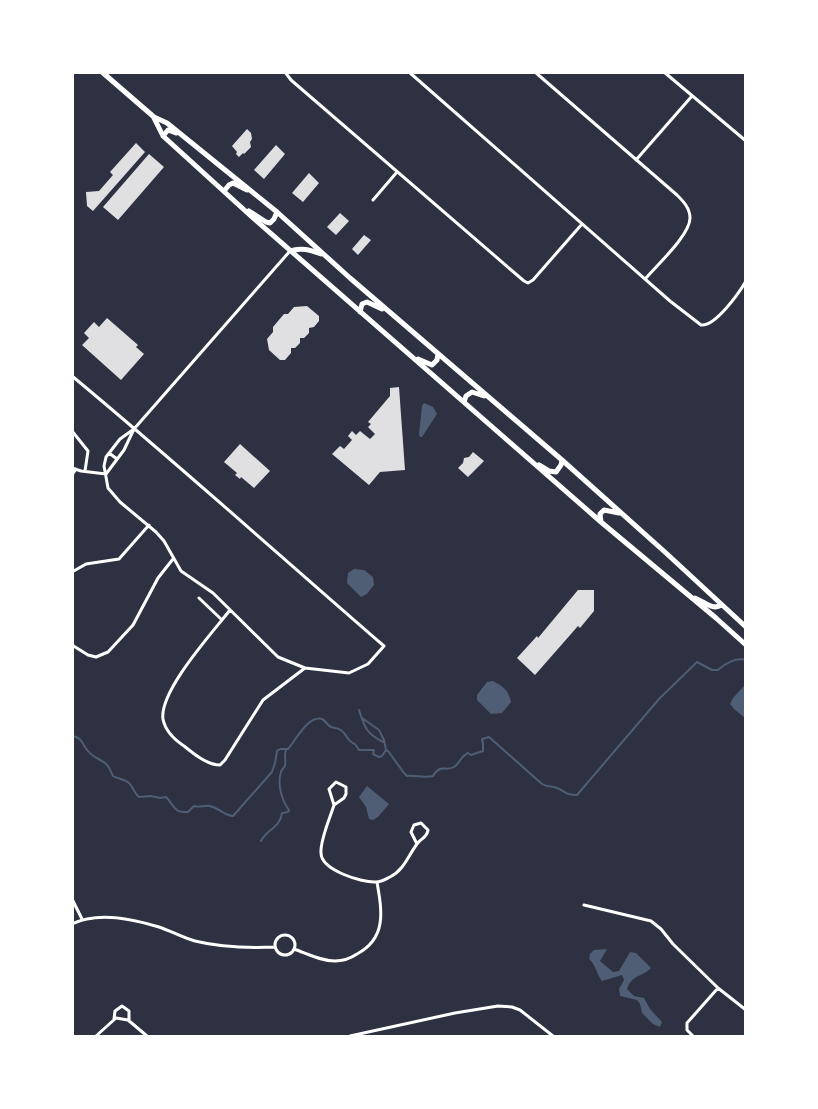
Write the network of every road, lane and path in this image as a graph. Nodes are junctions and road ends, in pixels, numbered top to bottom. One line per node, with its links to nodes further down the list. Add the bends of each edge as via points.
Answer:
1 (102, 72): 7 (main road)
2 (285, 72): 12 (street)
3 (409, 72): 18 (street)
4 (535, 72): 11 (street)
5 (664, 72): 6 (street)
6 (692, 96): 10 (street); 11 (street)
7 (154, 117): 8 (main road); 9 (main road)
8 (163, 136): 9 (main road, via 168,130); 13 (main road)
9 (186, 138): 14 (main road)
10 (746, 141)
11 (636, 160): 21 (street, via 677,194 690,217 684,233)
12 (397, 172): 15 (street); 18 (street, via 528,283)
13 (224, 192): 14 (main road, via 233,184); 16 (main road)
14 (254, 194): 17 (main road)
15 (373, 200)
16 (234, 201): 17 (main road, via 266,222 272,222); 19 (main road)
17 (277, 212): 20 (main road)
18 (582, 224): 21 (street)
19 (290, 251): 20 (main road, via 304,248); 23 (main road); 30 (street)
20 (326, 256): 24 (main road)
21 (646, 278): 22 (street, via 701,325 711,323)
22 (746, 281)
23 (360, 312): 24 (main road, via 362,304 370,302); 25 (main road)
24 (392, 314): 26 (main road)
25 (409, 354): 26 (main road, via 432,365); 29 (main road)
26 (438, 354): 28 (main road)
27 (72, 376): 30 (street)
28 (489, 398): 29 (main road, via 472,392); 35 (main road)
29 (464, 402): 34 (main road)
30 (134, 429): 32 (street); 33 (street); 53 (street, via 384,646 368,664 350,673)
31 (72, 431): 37 (street, via 88,451)
32 (109, 453): 33 (street); 38 (street, via 104,466)
33 (117, 459): 38 (street)
34 (528, 459): 35 (main road, via 553,472 559,469); 41 (main road)
35 (562, 460): 40 (main road)
36 (74, 469): 37 (street); 39 (street)
37 (85, 471): 38 (street)
38 (106, 474): 42 (street, via 108,488)
39 (72, 475)
40 (622, 514): 41 (main road, via 604,510 600,514); 47 (main road)
41 (601, 522): 45 (main road)
42 (149, 525): 43 (street, via 164,541); 44 (street, via 119,559 86,564)
43 (173, 559): 48 (street, via 191,580 213,593); 51 (street, via 158,578 133,625 108,652 96,657)
44 (72, 572)
45 (688, 594): 47 (main road, via 713,608); 52 (main road)
46 (199, 598): 49 (street)
47 (721, 606): 50 (main road)
48 (230, 610): 49 (street); 53 (street, via 278,657)
49 (222, 620): 53 (street, via 167,697 163,719 174,738 213,765 220,765 225,760 264,700)
50 (746, 627)
51 (72, 645)
52 (746, 646)
53 (305, 668)
54 (334, 805): 54 (street, via 329,789 336,782 346,787 346,794); 56 (street, via 322,845 322,858 336,871)
55 (417, 844): 55 (street, via 428,833 427,827 421,823 414,825 411,832); 56 (street, via 398,872)
56 (378, 882): 62 (street, via 382,910 380,923 375,938 364,951 337,961)
57 (72, 899): 59 (street)
58 (584, 904): 63 (street, via 651,921)
59 (82, 919): 60 (street); 61 (street, via 105,917 137,922 206,943 256,948)
60 (72, 924)
61 (275, 946): 62 (street, via 284,955); 62 (street, via 279,938 288,936 295,943)
62 (294, 949)
63 (718, 988): 64 (street); 71 (street, via 687,1023 687,1030)
64 (746, 1010)
65 (114, 1019): 66 (street); 66 (street, via 114,1011 122,1006 129,1011); 67 (street)
66 (129, 1020): 68 (street)
67 (96, 1036)
68 (147, 1036)
69 (350, 1036): 70 (street, via 498,1006 520,1010)
70 (553, 1036)
71 (693, 1036)

